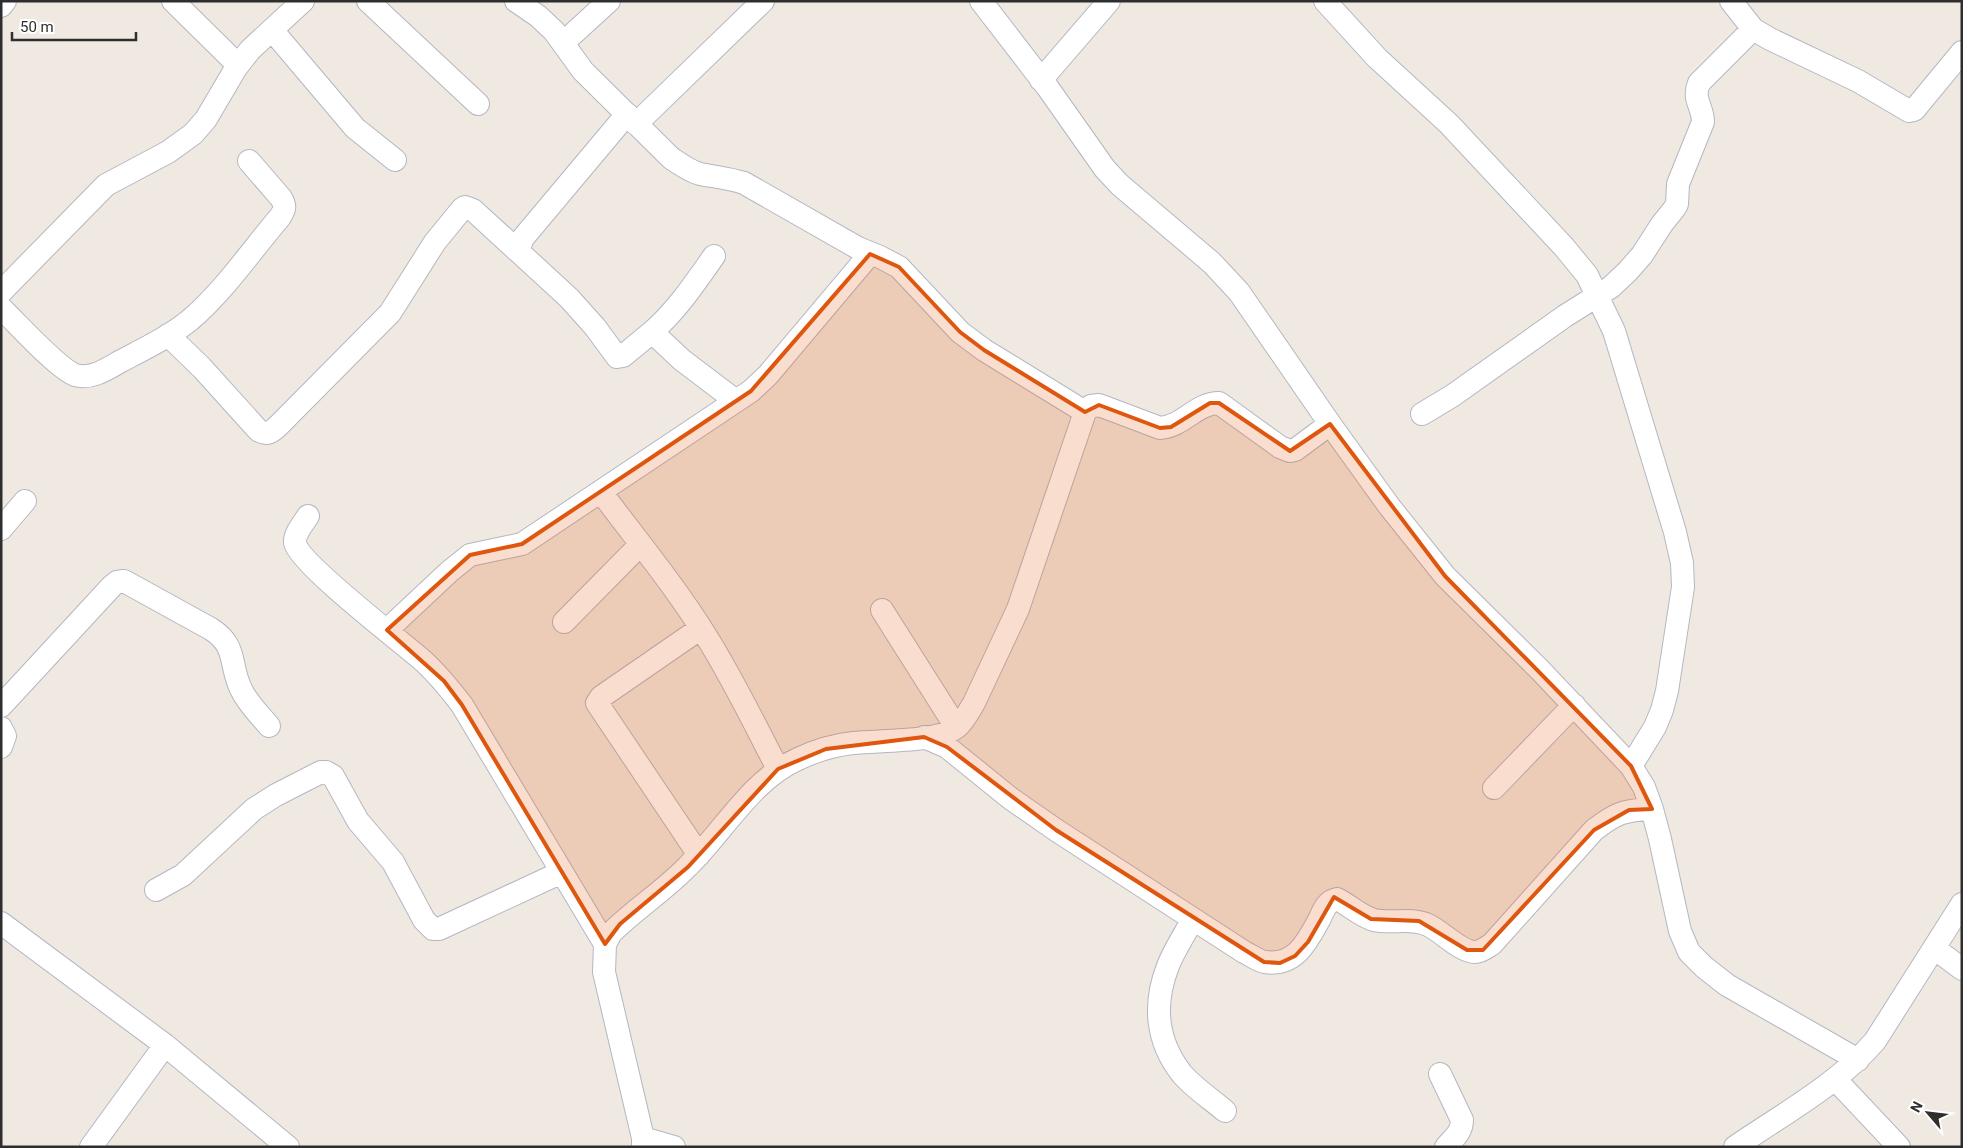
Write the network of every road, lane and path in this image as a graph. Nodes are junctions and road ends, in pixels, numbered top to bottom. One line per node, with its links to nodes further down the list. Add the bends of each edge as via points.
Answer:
1 (5, 1): 12 (street)
2 (173, 1): 17 (street)
3 (303, 1): 14 (street)
4 (368, 1): 19 (street)
5 (516, 1): 15 (street, via 538,16)
6 (609, 1): 15 (street)
7 (763, 1): 20 (street)
8 (981, 1): 18 (street)
9 (1109, 1): 18 (street)
10 (1325, 1): 27 (street, via 1376,58 1450,124 1564,247 1587,275)
11 (1731, 1): 13 (street)
12 (1, 6)
13 (1754, 29): 16 (street, via 1770,40 1858,81 1909,111 1914,110); 27 (street, via 1699,83 1695,94 1703,122 1678,184 1677,204 1642,255)
14 (272, 30): 17 (street); 21 (street, via 355,128)
15 (562, 43): 20 (street, via 582,71)
16 (1962, 52)
17 (238, 65): 26 (street, via 206,119 192,134 168,152 106,185)
18 (1041, 80): 34 (street, via 1120,185 1218,268 1240,292)
19 (478, 104)
20 (632, 119): 23 (street, via 523,238 518,248); 24 (street, via 671,158 686,168 699,174 728,177 744,183)
21 (395, 160)
22 (248, 161): 30 (street, via 281,198 284,210 208,303)
23 (520, 253): 29 (street, via 569,298 617,357 623,356); 30 (street, via 473,210 462,209 436,242 390,313 268,434 258,430)
24 (870, 254): 31 (street, via 768,375); 32 (street, via 899,267 960,332 984,350)
25 (714, 256): 29 (street, via 682,302)
26 (1, 292)
27 (1598, 296): 33 (street); 51 (street, via 1614,332 1682,563 1683,587 1668,691 1655,728)
28 (1, 308): 30 (street, via 62,367 75,375 90,376 104,370)
29 (652, 332): 31 (street, via 682,360)
30 (168, 335)
31 (736, 401): 35 (street)
32 (1085, 412): 34 (street, via 1091,406 1099,405 1160,428 1171,427 1210,403 1219,404 1290,451); 47 (street, via 1018,609 974,703)
33 (1422, 414)
34 (1330, 424): 44 (street, via 1445,576)
35 (600, 492): 39 (street); 43 (street, via 522,544 470,555)
36 (25, 501): 38 (street)
37 (308, 516): 43 (street, via 297,533 295,543 299,552 315,570)
38 (1, 529)
39 (640, 545): 41 (street); 42 (street)
40 (882, 610): 47 (street)
41 (564, 622)
42 (701, 628): 52 (street); 55 (street, via 601,697 597,703)
43 (387, 630): 56 (street, via 444,681 462,705)
44 (1574, 704): 51 (street); 53 (street)
45 (1, 706): 46 (street, via 112,586 124,582 224,639 232,653 241,690)
46 (269, 726)
47 (956, 727): 49 (street, via 944,734)
48 (1, 728): 50 (street, via 5,736)
49 (924, 738): 52 (street, via 852,743 798,759); 59 (street, via 947,747 1017,803)
50 (1, 747)
51 (1632, 766): 54 (street)
52 (778, 770): 55 (street, via 761,784)
53 (1494, 788)
54 (1652, 809): 59 (street, via 1629,810 1612,816 1594,830 1492,944 1483,950 1467,950 1419,921 1372,919 1337,899 1326,906 1308,942 1295,956 1280,962 1264,962); 65 (street, via 1680,931 1689,952 1728,985)
55 (699, 855): 61 (street, via 664,889 620,924)
56 (562, 872): 57 (street, via 434,929 424,920 393,862 358,822 333,776 321,772 254,809 188,871); 61 (street)
57 (156, 890)
58 (1962, 904): 62 (street)
59 (1194, 919): 68 (street, via 1169,964 1161,986 1158,1010 1162,1034 1172,1058 1194,1086)
60 (1, 923): 64 (street)
61 (605, 944): 69 (street, via 606,984)
62 (1934, 948): 63 (street); 65 (street, via 1875,1041)
63 (1962, 969)
64 (165, 1045): 70 (street); 71 (street)
65 (1858, 1060): 67 (street)
66 (1440, 1074): 73 (street, via 1462,1120 1462,1127)
67 (1835, 1079): 74 (street); 75 (street)
68 (1225, 1111)
69 (643, 1142): 72 (street)
70 (91, 1147)
71 (288, 1147)
72 (674, 1147)
73 (1446, 1147)
74 (1735, 1147)
75 (1899, 1147)

